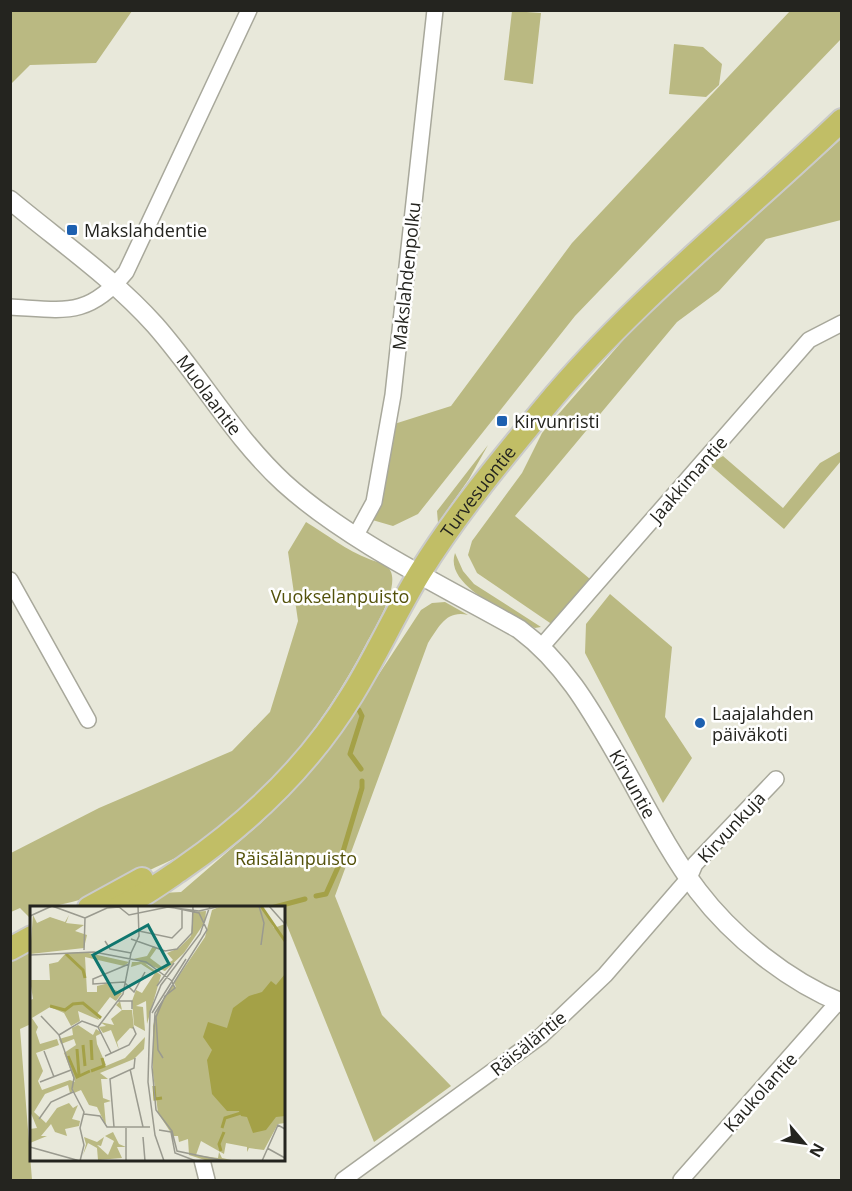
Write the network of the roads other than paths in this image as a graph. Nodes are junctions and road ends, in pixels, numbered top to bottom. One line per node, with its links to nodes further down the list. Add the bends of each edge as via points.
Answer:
1 (249, 10): 5 (street, via 130,266)
2 (435, 10): 8 (street, Makslahdenpolku, via 393,395 374,502)
3 (842, 120): 9 (main road, Turvesuontie, via 684,263 594,352 498,466)
4 (10, 200): 5 (street, Muolaantie)
5 (114, 286): 6 (street, via 93,302 70,311); 8 (street, Muolaantie, via 188,364 261,460 321,513)
6 (10, 307)
7 (842, 323): 11 (street, Jaakkimantie, via 809,340)
8 (356, 536): 9 (street, Muolaantie)
9 (420, 573): 11 (street, Kirvuntie); 14 (main road, Turvesuontie, via 354,693 311,754 240,826)
10 (10, 580): 12 (street)
11 (542, 646): 15 (street, Kirvuntie, via 587,702)
12 (88, 720)
13 (776, 779): 15 (street, Kirvunkuja, via 695,864)
14 (182, 869): 16 (main road, Turvesuontie, via 143,878); 17 (main road, Turvesuontie)
15 (689, 878): 18 (street, Kirvuntie, via 750,945 801,981); 21 (street, Räisäläntie, via 605,975 541,1036)
16 (93, 906)
17 (122, 906)
18 (840, 1002): 22 (street, Kaukolantie)
19 (202, 1161): 20 (street)
20 (207, 1180)
21 (343, 1180)
22 (681, 1180)

